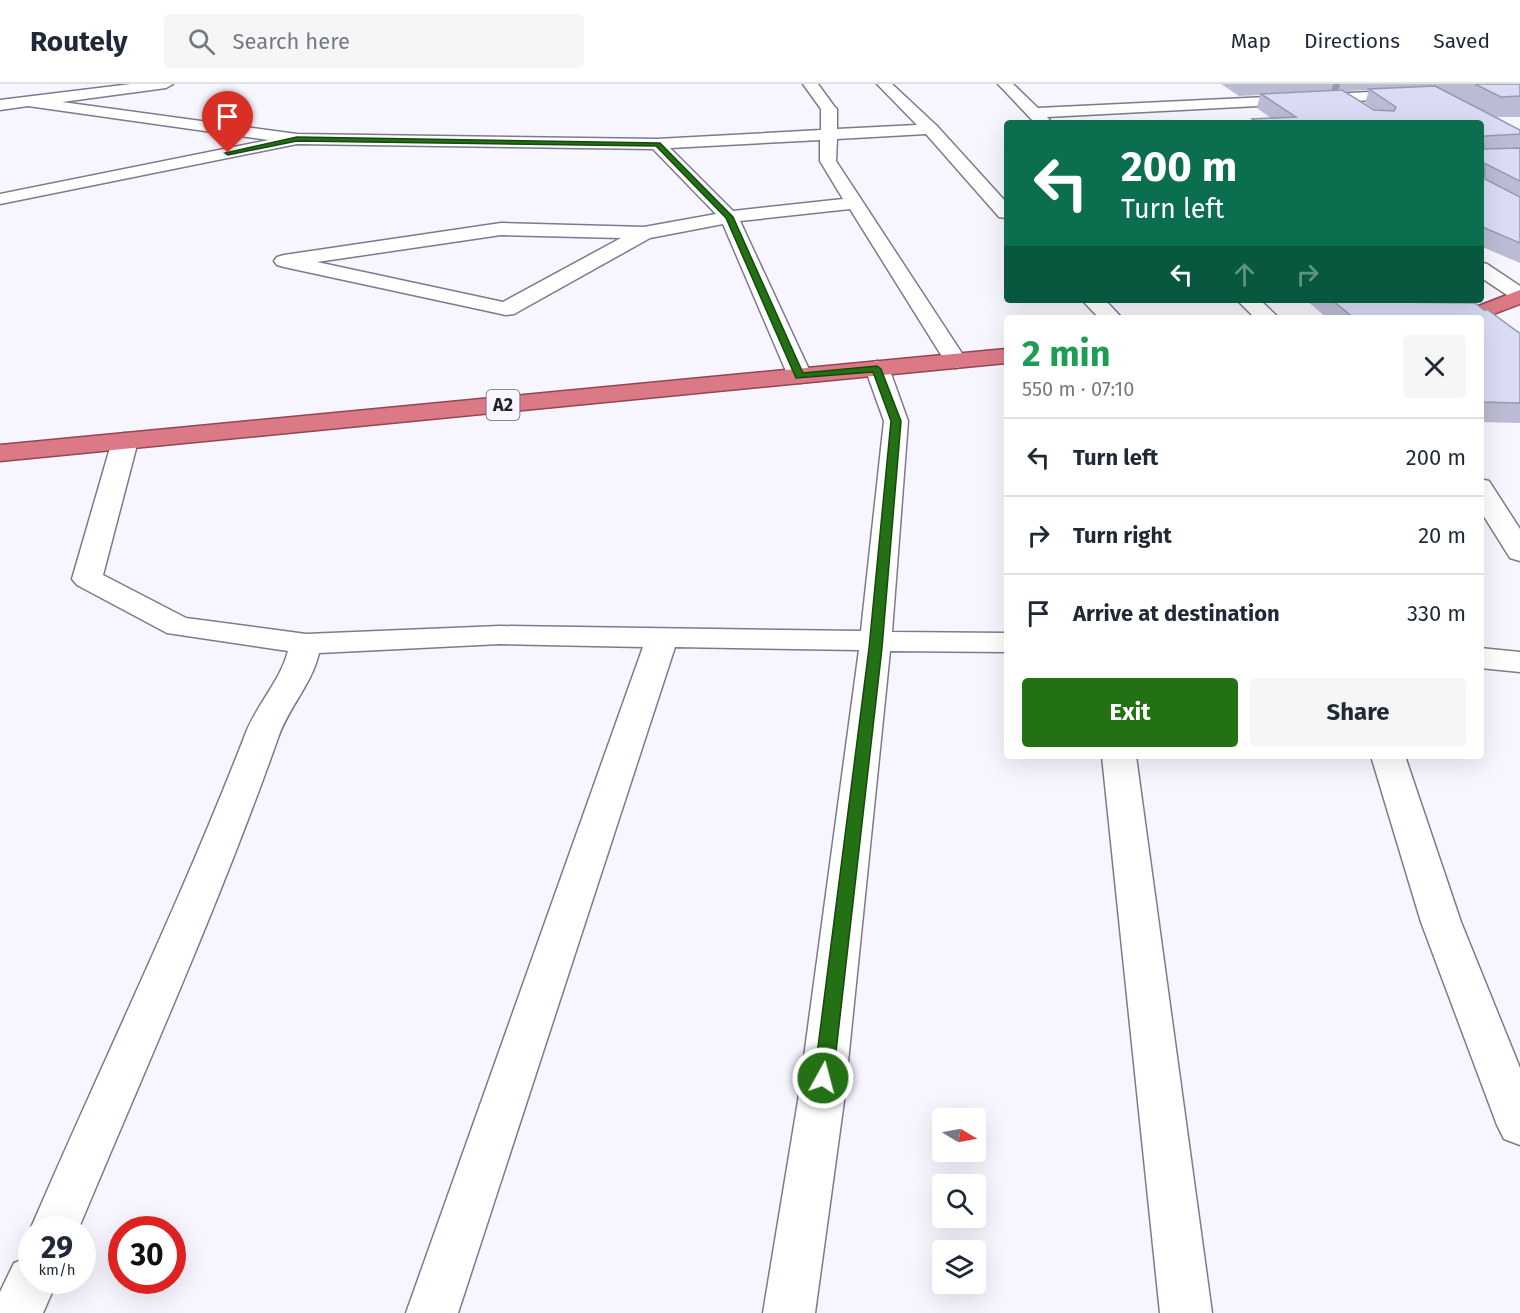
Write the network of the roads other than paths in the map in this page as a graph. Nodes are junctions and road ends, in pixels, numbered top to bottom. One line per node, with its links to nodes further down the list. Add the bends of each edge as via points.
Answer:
1 (166, 84): 10 (street)
2 (810, 84): 19 (street, via 829,109)
3 (884, 84): 18 (street)
4 (1005, 84): 15 (street)
5 (1318, 84): 9 (street)
6 (1223, 90): 11 (street)
7 (1423, 93): 9 (street)
8 (1128, 96): 13 (street)
9 (1343, 97): 11 (street); 14 (street)
10 (25, 101): 12 (street); 20 (street)
11 (1241, 102): 13 (street); 16 (street)
12 (0, 105)
13 (1143, 107): 15 (street); 17 (street)
14 (1362, 110)
15 (1039, 118)
16 (1264, 118)
17 (1159, 120)
18 (931, 129): 19 (street); 24 (street)
19 (829, 135): 21 (street); 23 (street, via 828,161)
20 (297, 139): 21 (street); 22 (street)
21 (657, 144): 25 (street)
22 (0, 199)
23 (855, 203): 25 (street); 37 (street)
24 (1004, 211)
25 (729, 217): 26 (street); 39 (street)
26 (644, 233): 26 (street, via 506,309 284,261 501,229)
27 (1484, 271): 28 (street)
28 (1520, 296): 35 (highway)
29 (1096, 303): 32 (street)
30 (1251, 303): 33 (street)
31 (1397, 303): 34 (street)
32 (1109, 315)
33 (1265, 315)
34 (1413, 315)
35 (1484, 320)
36 (1004, 356): 37 (highway, A2)
37 (956, 361): 38 (highway, A2)
38 (877, 369): 39 (highway, A2); 45 (street, via 896,421)
39 (800, 376): 40 (highway, A2)
40 (125, 441): 41 (highway, A2); 47 (street, via 87,579 178,627)
41 (0, 453)
42 (1484, 494): 43 (street)
43 (1520, 552)
44 (662, 638): 45 (street); 47 (street, via 500,635); 56 (street)
45 (876, 641): 46 (street); 57 (street, via 822,1089)
46 (1004, 643)
47 (306, 644): 53 (street, via 300,667 264,729 230,821)
48 (1484, 658): 49 (street)
49 (1520, 662)
50 (1119, 759): 58 (street)
51 (1389, 759): 52 (street, via 1442,922)
52 (1520, 1125)
53 (60, 1216)
54 (26, 1294): 55 (street)
55 (17, 1313)
56 (432, 1313)
57 (789, 1313)
58 (1186, 1313)

